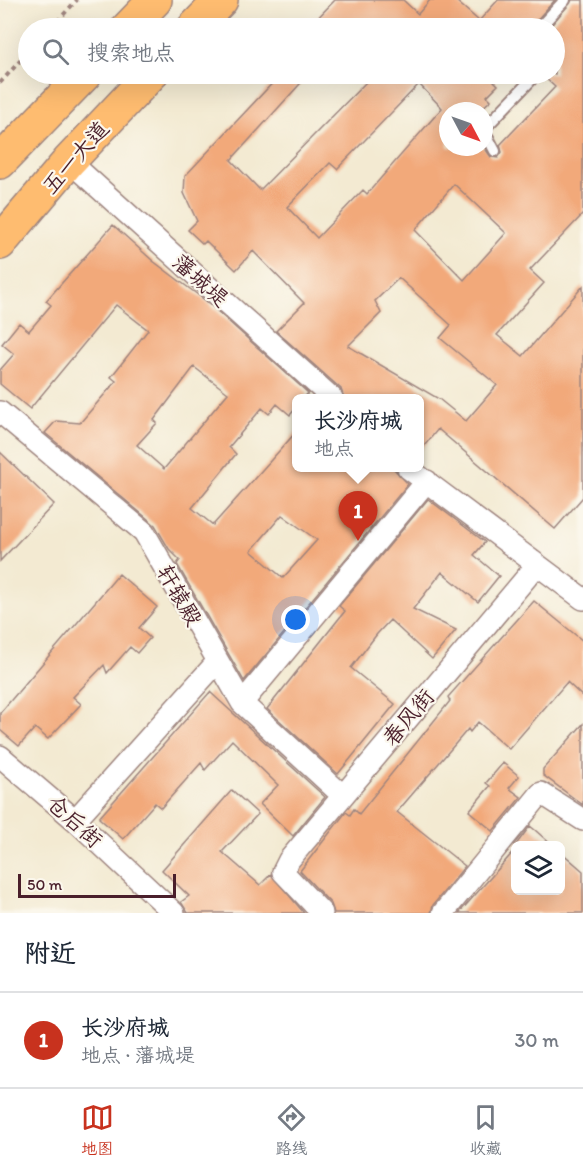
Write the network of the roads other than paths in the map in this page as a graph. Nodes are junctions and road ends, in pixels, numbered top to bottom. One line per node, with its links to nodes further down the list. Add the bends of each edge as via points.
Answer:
1 (155, 0): 4 (main road)
2 (220, 0): 5 (main road)
3 (565, 0): 6 (lane)
4 (138, 18)
5 (203, 18)
6 (548, 18)
7 (74, 84): 12 (main road)
8 (142, 84): 14 (main road, 五一大道)
9 (527, 84): 10 (lane)
10 (493, 120)
11 (493, 148): 13 (lane)
12 (3, 152)
13 (495, 152)
14 (69, 161): 15 (main road, 五一大道); 16 (street, 藩城堤)
15 (0, 243)
16 (326, 394)
17 (0, 412): 22 (street, 轩辕殿, via 144,532)
18 (414, 472): 19 (street)
19 (427, 481): 20 (street); 23 (street)
20 (537, 566): 21 (street); 25 (street, 春风街)
21 (583, 599)
22 (218, 661): 23 (street, 轩辕殿); 26 (street)
23 (243, 704): 25 (street, 轩辕殿)
24 (0, 756): 26 (street, 仓后街)
25 (342, 795): 29 (street, 春风街, via 304,838 283,872)
26 (75, 820): 28 (street, 仓后街)
27 (583, 820): 30 (street, via 541,793)
28 (164, 910)
29 (322, 913)
30 (442, 913)

